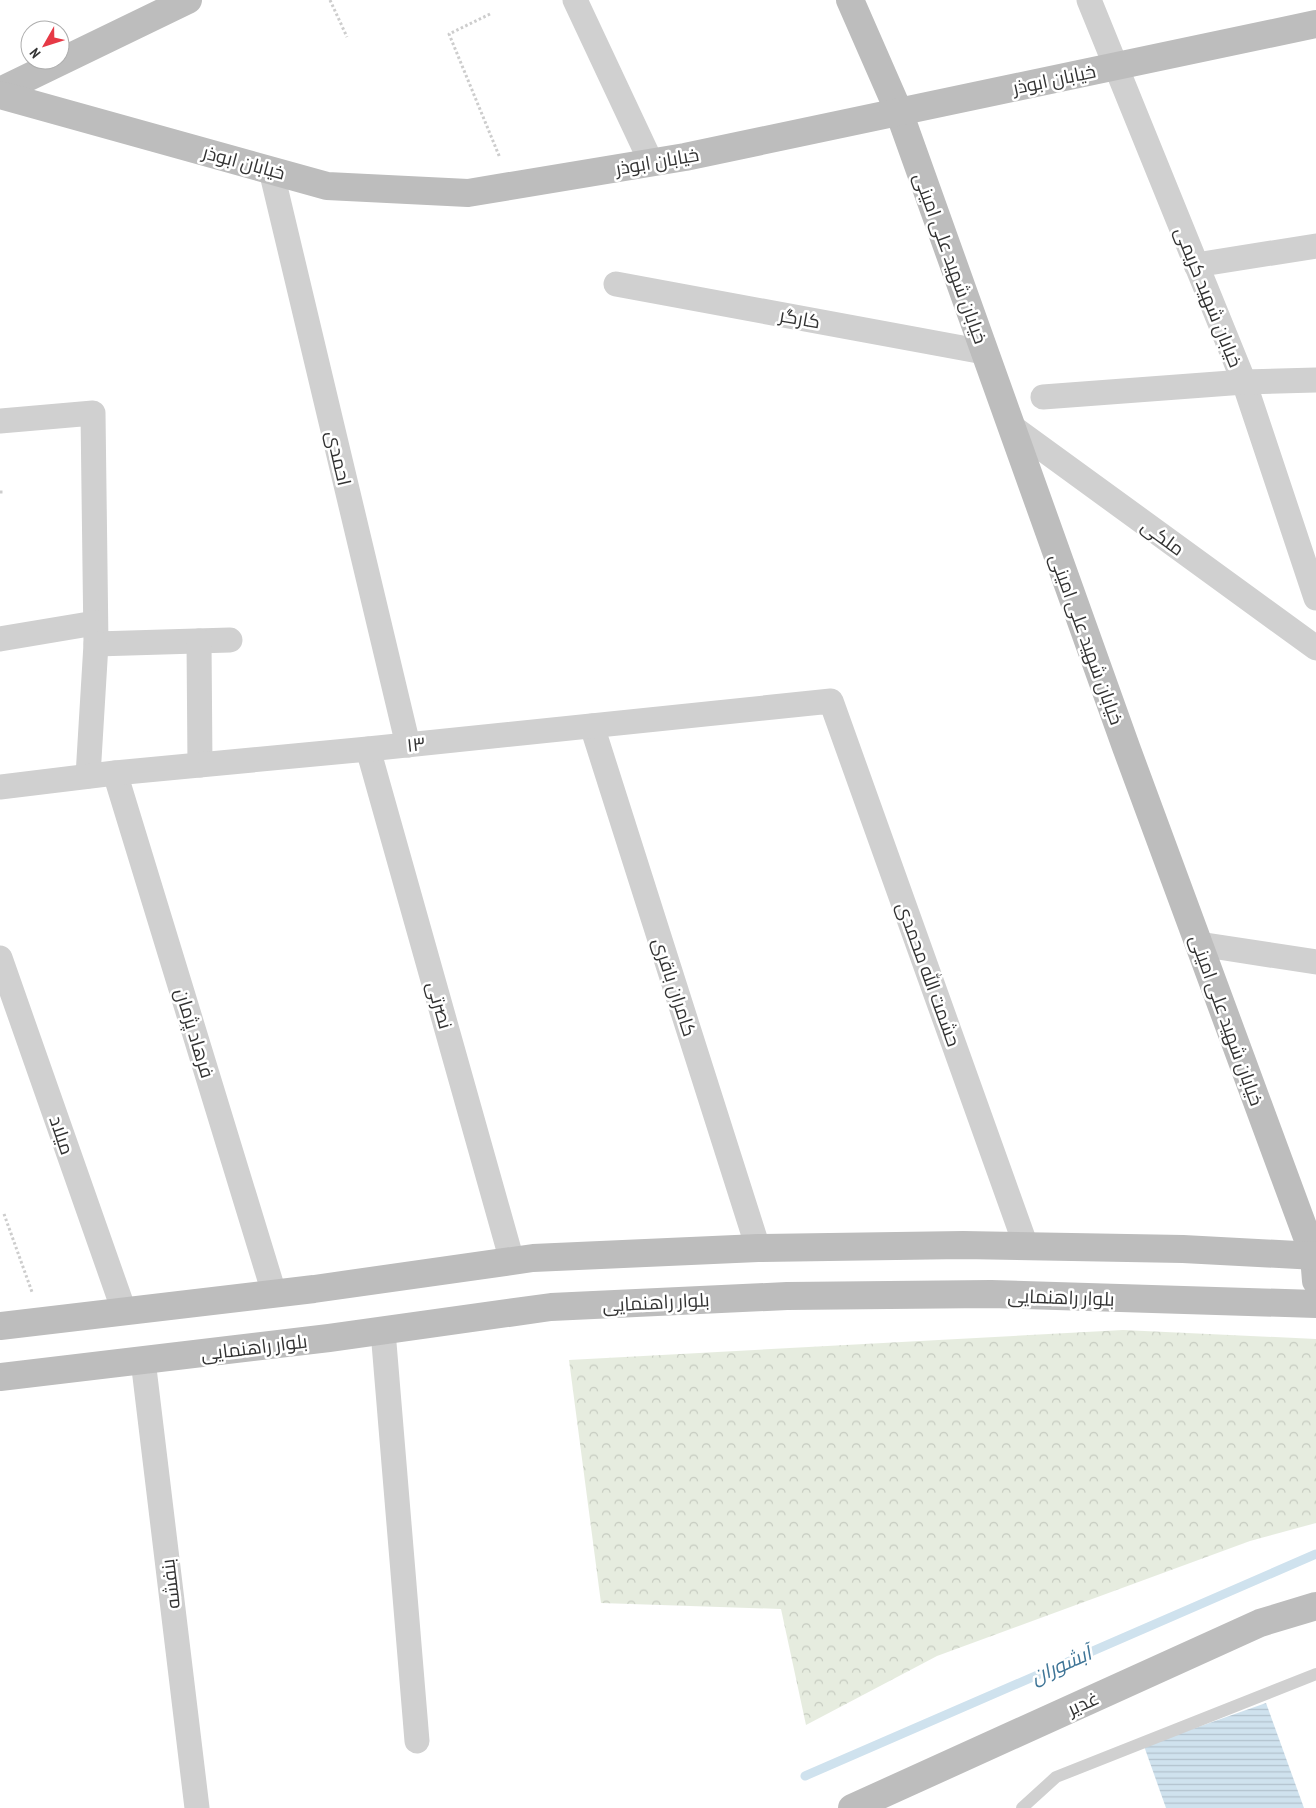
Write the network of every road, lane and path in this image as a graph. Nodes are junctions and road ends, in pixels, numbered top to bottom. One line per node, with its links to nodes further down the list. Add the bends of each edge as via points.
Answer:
1 (188, 0): 10 (street)
2 (330, 0): 8 (path)
3 (575, 0): 13 (street)
4 (850, 0): 12 (street, خیابان شهید علی امینی)
5 (1089, 0): 9 (street, خیابان شهید کریمی)
6 (490, 14): 15 (path, via 448,34)
7 (1316, 24): 9 (street, خیابان ابوذر)
8 (347, 37)
9 (1115, 66): 12 (street, خیابان ابوذر); 17 (street, خیابان شهید کریمی)
10 (0, 91)
11 (0, 96): 14 (street, خیابان ابوذر)
12 (899, 112): 13 (street, خیابان ابوذر); 19 (street, خیابان شهید علی امینی)
13 (650, 162): 15 (street, خیابان ابوذر)
14 (271, 170): 15 (street, خیابان ابوذر, via 327,186 468,194); 35 (street, احمدی)
15 (512, 186)
16 (1316, 246): 17 (street)
17 (1196, 264): 21 (street, خیابان شهید کریمی)
18 (616, 284): 19 (street, کارگر)
19 (984, 352): 24 (street, خیابان شهید علی امینی)
20 (1316, 380): 21 (street)
21 (1244, 382): 22 (street); 27 (street, خیابان شهید کریمی)
22 (1043, 397)
23 (0, 421): 28 (street, via 93,413)
24 (1011, 426): 32 (street, ملکی); 41 (street, خیابان شهید علی امینی)
25 (0, 492): 26 (path)
26 (5, 492)
27 (1316, 598)
28 (95, 633): 29 (street); 31 (street); 39 (street)
29 (0, 639)
30 (230, 640): 31 (street)
31 (199, 641): 37 (street)
32 (1316, 648)
33 (831, 701): 34 (street, ۱۳); 45 (street, حشمت الله محمدی)
34 (592, 726): 35 (street, ۱۳); 46 (street, کامران باقری)
35 (408, 745): 36 (street, ۱۳)
36 (368, 749): 37 (street, ۱۳); 47 (street, نصرتی)
37 (200, 765): 38 (street, ۱۳)
38 (115, 772): 39 (street, ۱۳); 49 (street, فرهاد پژمان)
39 (88, 776): 40 (street, ۱۳)
40 (0, 787)
41 (1199, 944): 43 (street); 48 (street, خیابان شهید علی امینی)
42 (0, 958): 51 (street, میلاد)
43 (1316, 962)
44 (4, 1214): 52 (path)
45 (1026, 1246): 46 (street); 48 (street, via 1183,1249)
46 (758, 1248): 47 (street)
47 (512, 1261): 49 (street)
48 (1315, 1264)
49 (274, 1293): 51 (street)
50 (1316, 1304): 54 (street, بلوار راهنمایی, via 991,1294 787,1296 551,1307)
51 (124, 1311): 52 (street)
52 (43, 1321): 53 (street)
53 (0, 1326)
54 (383, 1331): 55 (street, بلوار راهنمایی); 59 (street)
55 (143, 1360): 56 (street, بلوار راهنمایی); 60 (street, بنفشه)
56 (0, 1377)
57 (1316, 1606): 61 (street, غدیر, via 1260,1623)
58 (1316, 1674): 62 (lane, via 1056,1777)
59 (417, 1741)
60 (197, 1808)
61 (852, 1808)
62 (1022, 1808)

